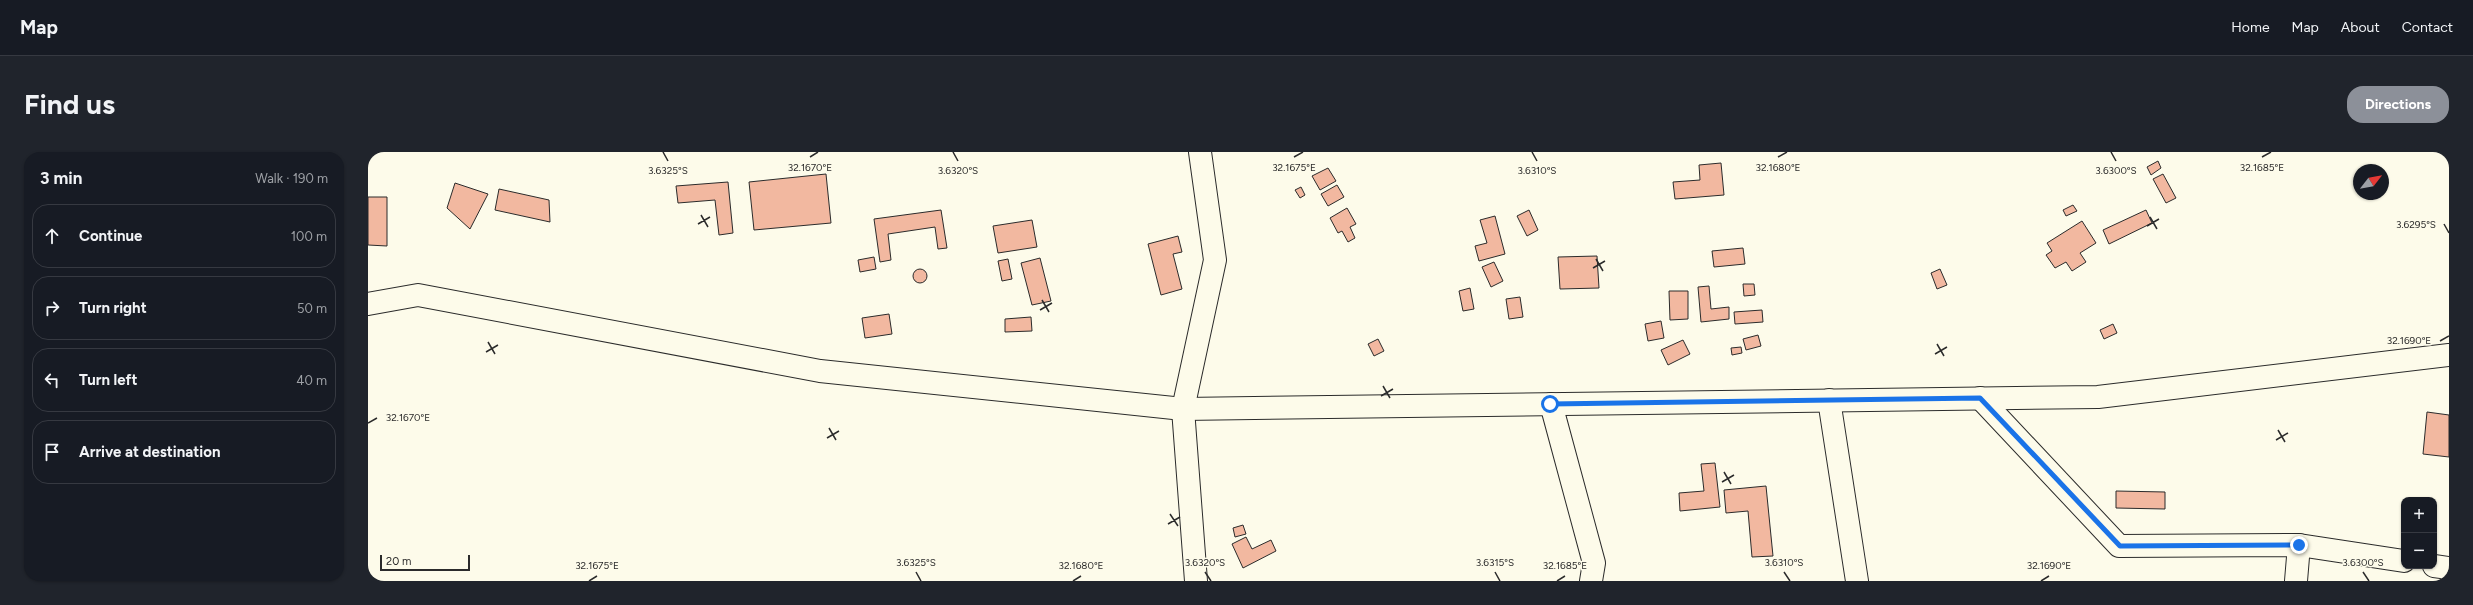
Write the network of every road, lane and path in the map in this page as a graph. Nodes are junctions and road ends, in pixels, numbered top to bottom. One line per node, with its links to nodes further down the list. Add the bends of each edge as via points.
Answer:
1 (1200, 152): 7 (street, via 1215,260)
2 (368, 304): 7 (street, via 418,295 820,371)
3 (2449, 356): 4 (street, via 2098,397)
4 (1980, 398): 5 (street); 8 (street, via 2120,546)
5 (1829, 400): 6 (street); 14 (street)
6 (1550, 404): 7 (street); 13 (street, via 1594,563)
7 (1183, 409): 12 (street)
8 (2299, 545): 9 (street); 15 (street)
9 (2401, 561)
10 (2437, 566): 11 (street)
11 (2449, 568)
12 (1196, 581)
13 (1591, 581)
14 (1857, 581)
15 (2296, 581)

